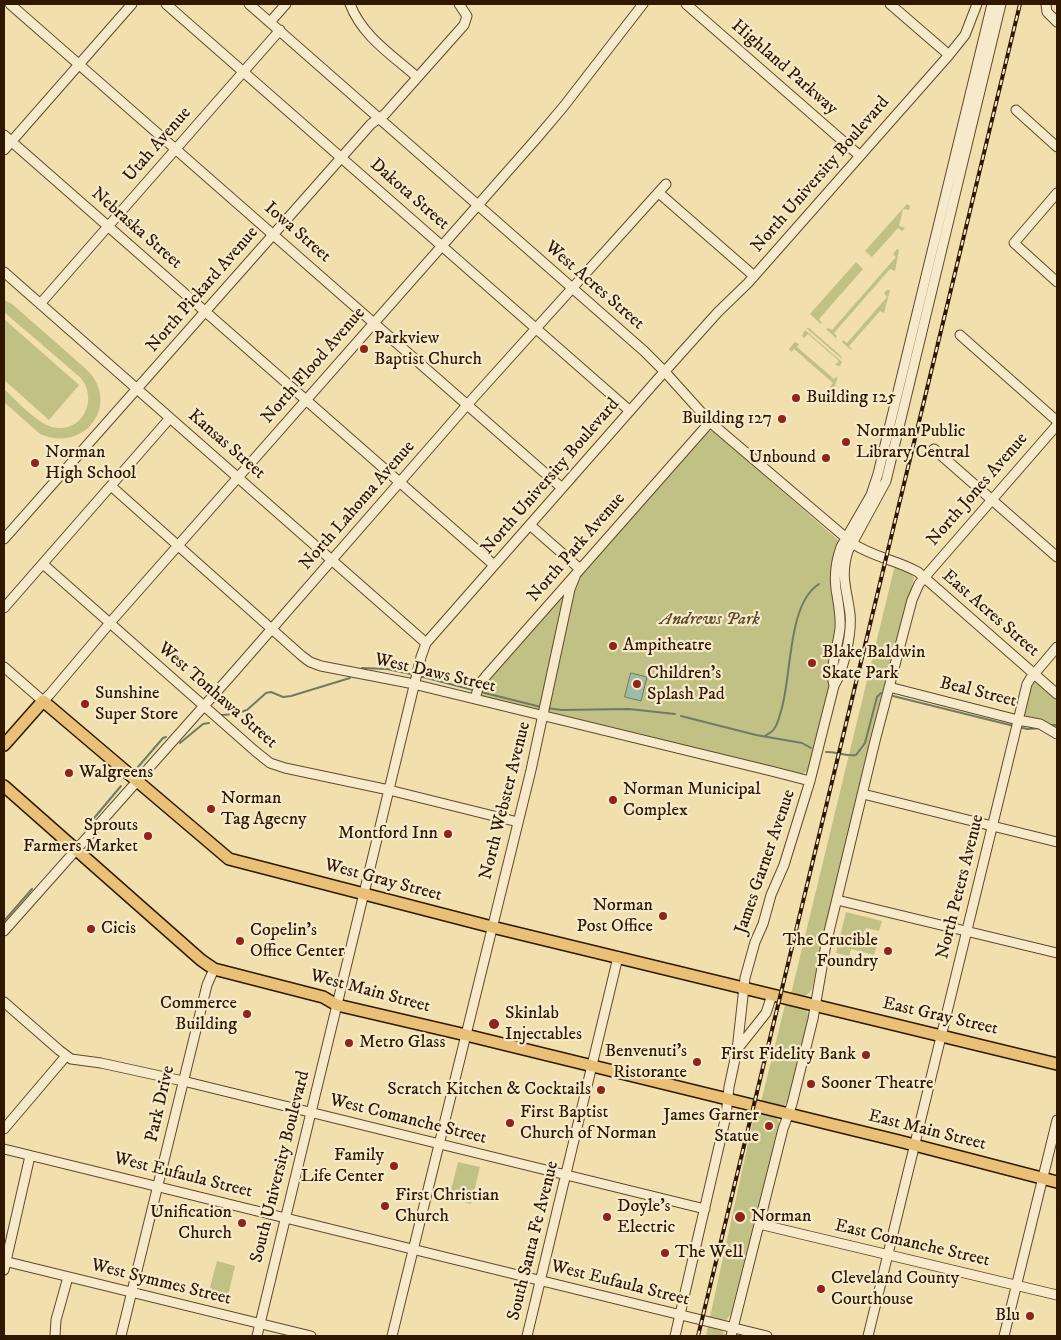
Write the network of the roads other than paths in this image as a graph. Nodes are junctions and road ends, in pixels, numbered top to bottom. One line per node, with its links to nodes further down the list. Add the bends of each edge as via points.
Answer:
1 (10, 4): 19 (street, Iowa Street)
2 (132, 4): 19 (street)
3 (166, 4): 20 (street, Dakota Street)
4 (250, 4): 15 (street, West Acres Street)
5 (286, 4): 15 (street)
6 (350, 4): 21 (street, via 364,30)
7 (458, 4): 21 (street, North Pickard Avenue, via 467,19 464,25)
8 (643, 4): 34 (street, North Flood Avenue, via 564,106)
9 (686, 4): 29 (street, Highland Parkway)
10 (890, 4): 18 (street)
11 (977, 4): 18 (street, North University Boulevard, via 966,35)
12 (992, 4): 64 (street, via 878,474)
13 (1001, 4): 64 (street, via 886,481)
14 (1046, 4): 16 (street, via 1047,12)
15 (270, 22): 17 (street, West Acres Street)
16 (1057, 22)
17 (280, 30): 20 (street, Utah Avenue); 23 (street, West Acres Street)
18 (949, 55): 29 (street, North University Boulevard)
19 (79, 64): 25 (street); 28 (street, Iowa Street)
20 (243, 72): 28 (street, Utah Avenue); 30 (street, Dakota Street)
21 (417, 77): 23 (street, North Pickard Avenue)
22 (1016, 110): 26 (street)
23 (379, 118): 30 (street, North Pickard Avenue); 34 (street, West Acres Street)
24 (4, 135): 25 (street, Nebraska Street)
25 (11, 142): 27 (street); 35 (street, Nebraska Street)
26 (1057, 147)
27 (4, 150)
28 (175, 150): 35 (street, Utah Avenue); 36 (street, Iowa Street)
29 (860, 156): 39 (street, North University Boulevard)
30 (342, 157): 36 (street, North Pickard Avenue); 37 (street, Dakota Street)
31 (666, 184): 32 (street, North Lahoma Avenue)
32 (659, 193): 39 (street); 41 (street, North Lahoma Avenue)
33 (1057, 193): 40 (street, via 1014,243)
34 (478, 205): 37 (street, North Flood Avenue); 41 (street, West Acres Street)
35 (108, 227): 42 (street, Utah Avenue); 43 (street, Nebraska Street)
36 (274, 235): 43 (street, North Pickard Avenue); 44 (street, Iowa Street)
37 (442, 246): 44 (street, North Flood Avenue); 45 (street, Dakota Street)
38 (4, 272): 42 (street, Kansas Street)
39 (754, 276): 47 (street, North University Boulevard)
40 (1057, 282)
41 (573, 288): 45 (street, North Lahoma Avenue); 47 (street, West Acres Street)
42 (40, 304): 48 (street, Kansas Street)
43 (206, 312): 48 (street, North Pickard Avenue); 49 (street, Nebraska Street)
44 (374, 323): 49 (street, North Flood Avenue); 50 (street, Iowa Street)
45 (536, 328): 50 (street, North Lahoma Avenue); 51 (street, Dakota Street)
46 (960, 335): 53 (street)
47 (665, 372): 51 (street, North University Boulevard); 54 (street, West Acres Street)
48 (138, 389): 52 (street, Kansas Street); 63 (street, North Pickard Avenue)
49 (307, 401): 57 (street, North Flood Avenue); 58 (street, Nebraska Street)
50 (468, 406): 58 (street, North Lahoma Avenue); 60 (street, Iowa Street)
51 (630, 411): 60 (street, North University Boulevard)
52 (170, 418): 57 (street, Kansas Street); 59 (street)
53 (1057, 421)
54 (710, 422): 64 (street, West Acres Street); 70 (street, North Park Avenue)
55 (1057, 425): 61 (street, North Jones Avenue)
56 (934, 450): 61 (street)
57 (238, 478): 65 (street, North Flood Avenue); 67 (street, Kansas Street)
58 (400, 482): 67 (street, North Lahoma Avenue); 69 (street, Nebraska Street)
59 (111, 486): 65 (street, West Daws Street); 68 (street)
60 (562, 488): 62 (street, North University Boulevard)
61 (992, 500): 66 (street); 71 (street, North Jones Avenue)
62 (530, 525): 69 (street, North University Boulevard); 70 (street)
63 (4, 539)
64 (849, 541): 71 (street, West Acres Street, via 902,564); 90 (street, James Garner Avenue, via 844,586 850,629)
65 (178, 546): 73 (street, North Flood Avenue); 74 (street, West Daws Street)
66 (1057, 557)
67 (332, 561): 74 (street, North Lahoma Avenue); 75 (street, Kansas Street)
68 (43, 564): 72 (street); 73 (street, West Tonhawa Street)
69 (494, 566): 75 (street, North University Boulevard)
70 (578, 572): 82 (street, North Park Avenue, via 478,685); 85 (street, North Webster Avenue, via 570,589)
71 (924, 578): 78 (street, East Acres Street); 80 (street, North Jones Avenue, via 912,600)
72 (4, 608)
73 (110, 623): 83 (street, North Flood Avenue); 84 (street, West Tonhawa Street)
74 (271, 629): 79 (street, West Daws Street, via 316,665); 84 (street, North Lahoma Avenue)
75 (426, 643): 79 (street, North University Boulevard)
76 (1057, 647): 78 (street, North Peters Avenue)
77 (4, 667): 83 (street, West Gray Street)
78 (1034, 674): 81 (street, East Acres Street); 86 (street, North Peters Avenue, via 1027,684)
79 (417, 679): 82 (street, West Daws Street); 92 (street, North University Boulevard)
80 (889, 687): 86 (street, Beal Street); 93 (street, North Jones Avenue)
81 (1057, 694)
82 (475, 699): 85 (street, West Daws Street)
83 (43, 701): 88 (main road, North Flood Avenue); 89 (main road, West Gray Street)
84 (203, 707): 89 (street, North Lahoma Avenue); 92 (street, West Tonhawa Street, via 270,763)
85 (543, 716): 90 (street, West Daws Street); 94 (street, North Webster Avenue)
86 (1017, 725): 87 (street, Beal Street, via 1037,723); 95 (street, North Peters Avenue)
87 (1053, 732)
88 (4, 745)
89 (136, 781): 97 (street, North Lahoma Avenue); 98 (main road, West Gray Street, via 229,858)
90 (810, 781): 106 (street, James Garner Avenue, via 764,924 755,942)
91 (4, 786): 97 (main road, West Main Street)
92 (389, 790): 94 (street, West Tonhawa Street); 98 (street, North University Boulevard)
93 (863, 794): 95 (street); 99 (street, North Jones Avenue)
94 (518, 822): 100 (street, North Webster Avenue)
95 (992, 826): 96 (street); 102 (street, North Peters Avenue)
96 (1057, 842)
97 (76, 850): 101 (street, North Lahoma Avenue); 105 (main road, West Main Street)
98 (364, 894): 100 (main road, West Gray Street); 109 (street, North University Boulevard)
99 (837, 900): 102 (street); 110 (street, North Jones Avenue)
100 (492, 927): 104 (main road, West Gray Street); 111 (street, North Webster Avenue)
101 (4, 931)
102 (967, 932): 103 (street); 112 (street, North Peters Avenue)
103 (1057, 953)
104 (618, 957): 106 (main road, West Gray Street); 116 (street, South Santa Fe Avenue)
105 (214, 969): 109 (main road, West Main Street, via 323,998); 117 (street, Park Drive, via 206,985)
106 (743, 988): 107 (main road, West Gray Street); 113 (street, James Garner Avenue)
107 (772, 995): 110 (main road, West Gray Street); 113 (street, James Garner Avenue, via 766,1013)
108 (4, 1002): 114 (street, West Comanche Street)
109 (337, 1005): 111 (main road, West Main Street); 119 (street, South University Boulevard)
110 (815, 1006): 112 (main road, East Gray Street); 120 (street, North Jones Avenue)
111 (466, 1035): 116 (main road, West Main Street); 123 (street, North Webster Avenue)
112 (942, 1035): 115 (main road, East Gray Street); 124 (street, North Peters Avenue)
113 (737, 1050): 118 (street, James Garner Avenue)
114 (66, 1056): 117 (street, West Comanche Street, via 77,1061 100,1062); 122 (street)
115 (1057, 1064)
116 (593, 1066): 118 (main road, West Main Street); 127 (street, South Santa Fe Avenue)
117 (183, 1081): 119 (street, West Comanche Street); 130 (street, Park Drive)
118 (728, 1099): 120 (main road, West Main Street); 131 (street, James Garner Avenue)
119 (311, 1112): 123 (street, West Comanche Street); 132 (street, South University Boulevard)
120 (788, 1114): 124 (main road, East Main Street); 133 (street, North Jones Avenue)
121 (1057, 1120): 128 (street)
122 (4, 1129)
123 (438, 1144): 127 (street, West Comanche Street); 134 (street, North Webster Avenue)
124 (915, 1145): 128 (main road, East Main Street); 135 (street, North Peters Avenue)
125 (4, 1149): 126 (street, West Eufaula Street)
126 (30, 1156): 130 (street, West Eufaula Street); 136 (street)
127 (566, 1175): 131 (street, West Comanche Street); 138 (street, South Santa Fe Avenue)
128 (1042, 1178): 129 (main road, East Main Street); 139 (street)
129 (1057, 1182)
130 (158, 1187): 132 (street, West Eufaula Street); 140 (street, Park Drive)
131 (705, 1209): 142 (street, James Garner Avenue)
132 (285, 1218): 134 (street, West Eufaula Street); 143 (street, South University Boulevard)
133 (759, 1224): 135 (street, East Comanche Street); 144 (street, North Jones Avenue)
134 (413, 1250): 138 (street, West Eufaula Street); 149 (street, North Webster Avenue)
135 (888, 1255): 139 (street, East Comanche Street); 153 (street, North Peters Avenue)
136 (4, 1264): 137 (street, West Symmes Street)
137 (68, 1277): 140 (street, West Symmes Street); 145 (street, via 56,1320)
138 (541, 1281): 142 (street, West Eufaula Street); 150 (street, South Santa Fe Avenue)
139 (1016, 1285): 141 (street, East Comanche Street); 154 (street)
140 (132, 1292): 143 (street, West Symmes Street); 146 (street, Park Drive)
141 (1057, 1295)
142 (680, 1315): 144 (street, West Eufaula Street); 151 (street, James Garner Avenue)
143 (260, 1324): 147 (street, South University Boulevard); 148 (street, West Symmes Street)
144 (732, 1332): 152 (street, West Eufaula Street)
145 (56, 1336)
146 (121, 1336)
147 (257, 1336)
148 (311, 1336)
149 (392, 1336)
150 (527, 1336)
151 (675, 1336)
152 (767, 1336)
153 (868, 1336)
154 (1004, 1336)

